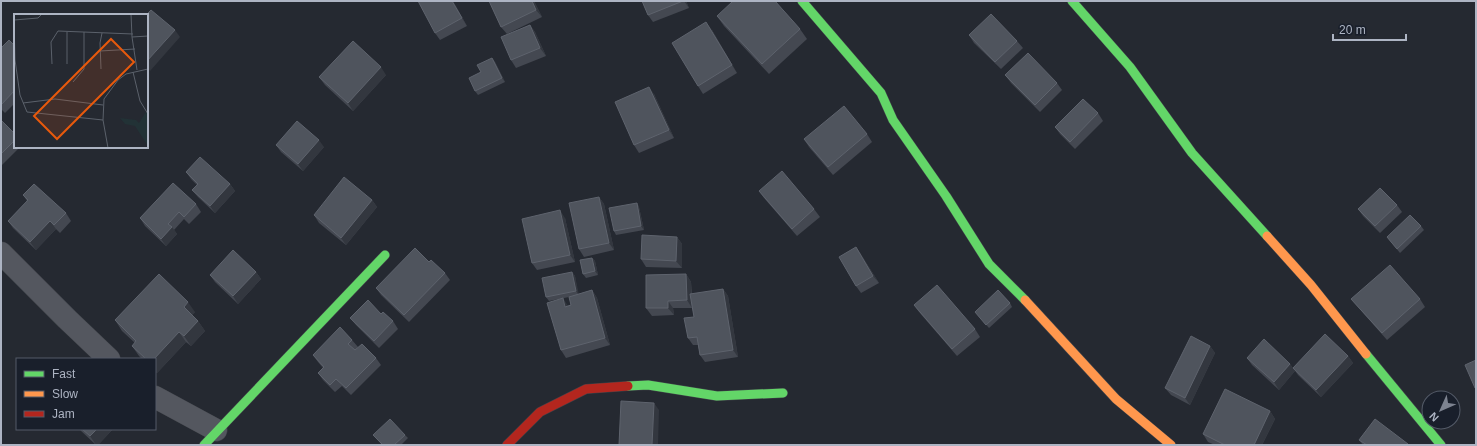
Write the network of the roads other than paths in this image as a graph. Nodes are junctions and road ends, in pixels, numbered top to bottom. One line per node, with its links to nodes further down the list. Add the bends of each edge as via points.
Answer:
1 (802, 1): 10 (street, via 881,93 893,120 989,264 1116,399)
2 (1072, 1): 11 (street, via 1130,67 1192,153 1311,285)
3 (1, 253): 5 (street)
4 (384, 255): 8 (street)
5 (108, 358)
6 (783, 393): 9 (street, via 717,396 648,384 586,389 540,412)
7 (156, 398): 8 (street)
8 (210, 438)
9 (507, 445)
10 (1171, 445)
11 (1441, 445)

